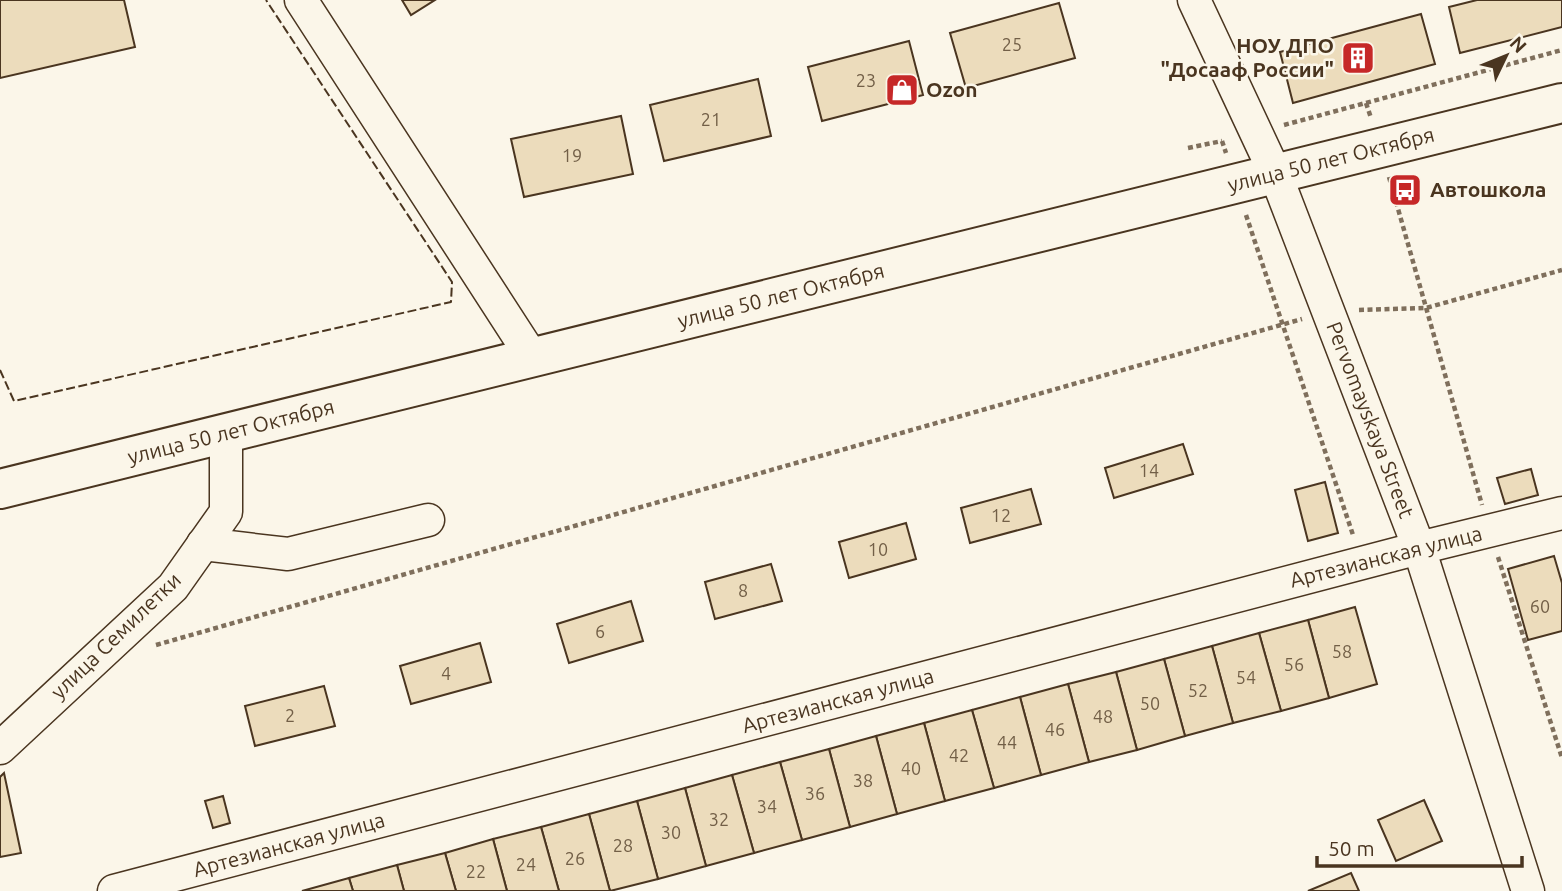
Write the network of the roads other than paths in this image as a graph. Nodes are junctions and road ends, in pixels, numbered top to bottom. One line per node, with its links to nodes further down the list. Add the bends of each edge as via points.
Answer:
1 (301, 0): 5 (street)
2 (1194, 0): 4 (street, Pervomayskaya Street)
3 (1562, 103): 4 (highway, улица 50 лет Октября)
4 (1275, 173): 5 (highway, улица 50 лет Октября); 11 (street, Pervomayskaya Street)
5 (532, 357): 6 (highway, улица 50 лет Октября)
6 (226, 433): 7 (highway, улица 50 лет Октября); 10 (street, улица Семилетки, via 226,512)
7 (0, 489)
8 (1562, 513): 11 (street, Артезианская улица)
9 (428, 520): 10 (street, via 288,554)
10 (203, 544): 12 (street, улица Семилетки, via 173,587)
11 (1419, 548): 13 (street, Артезианская улица); 14 (street, Pervomayskaya Street)
12 (0, 748)
13 (114, 891)
14 (1528, 891)

